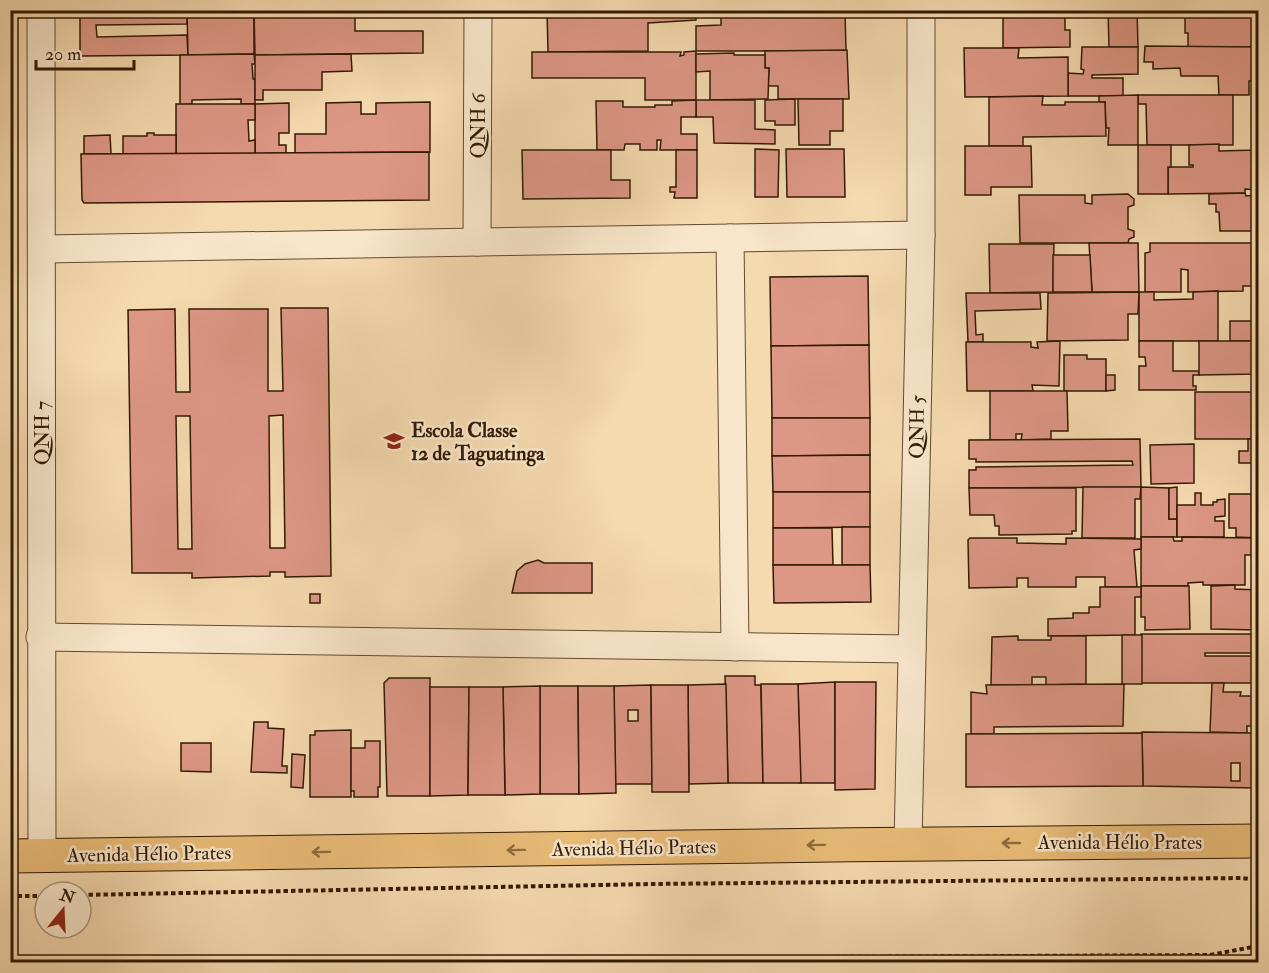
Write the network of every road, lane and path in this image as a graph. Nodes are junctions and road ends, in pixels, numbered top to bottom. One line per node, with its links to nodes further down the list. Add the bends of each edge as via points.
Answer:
1 (41, 10): 7 (street, QNH 7)
2 (478, 10): 6 (street, QNH 6)
3 (921, 10): 4 (street, QNH 5)
4 (921, 235): 5 (street); 10 (street, QNH 5)
5 (730, 238): 6 (street); 9 (street)
6 (477, 242): 7 (street)
7 (43, 249): 8 (street, QNH 7)
8 (40, 637): 9 (street); 13 (street, QNH 7)
9 (735, 647): 10 (street)
10 (912, 649): 12 (street, QNH 5)
11 (1258, 841): 12 (main road, Avenida Hélio Prates, one-way to 12)
12 (908, 843): 13 (main road, Avenida Hélio Prates, one-way to 13)
13 (26, 855)
14 (1258, 880): 15 (path, via 640,884)
15 (93, 895)
16 (10, 896): 17 (path)
17 (33, 896)
18 (1258, 946): 19 (path, via 1210,955)
19 (10, 961)

